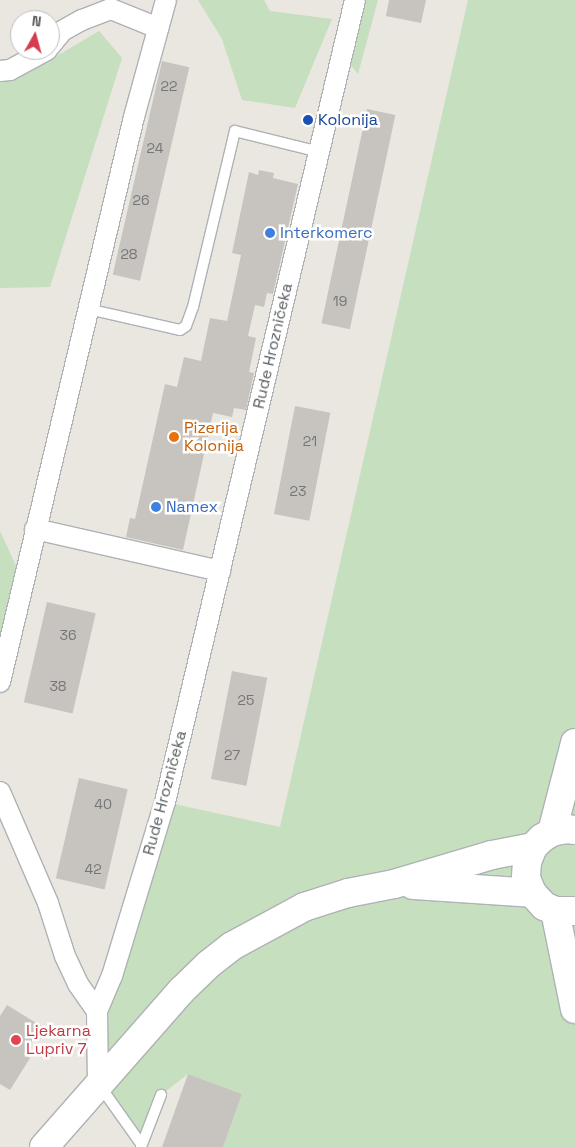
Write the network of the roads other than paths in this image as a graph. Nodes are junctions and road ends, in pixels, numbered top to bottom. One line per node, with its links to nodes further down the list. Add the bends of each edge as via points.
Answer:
1 (166, 0): 3 (street)
2 (355, 0): 7 (street, Rude Hrozničeka)
3 (158, 28): 4 (street, via 111,9 82,20); 8 (street)
4 (60, 34)
5 (28, 60): 6 (street, via 10,70)
6 (0, 71)
7 (320, 152): 8 (lane, via 235,131 186,326 180,330); 10 (street, Rude Hrozničeka)
8 (88, 309): 9 (street)
9 (35, 529): 10 (street); 11 (street)
10 (220, 571): 19 (street, Rude Hrozničeka, via 165,802 112,976)
11 (0, 682)
12 (575, 743): 14 (street)
13 (0, 792): 19 (street, via 48,903 65,956 78,984)
14 (553, 837): 15 (street); 16 (street, via 527,862 526,878)
15 (394, 884): 16 (street); 20 (street, via 348,893 304,907 232,946 181,991)
16 (532, 893): 17 (street, via 540,902)
17 (565, 911): 18 (street)
18 (575, 1009)
19 (98, 1011): 20 (street, Rude Hrozničeka)
20 (98, 1083): 22 (lane); 23 (street)
21 (161, 1095): 22 (lane)
22 (141, 1146)
23 (44, 1147)

